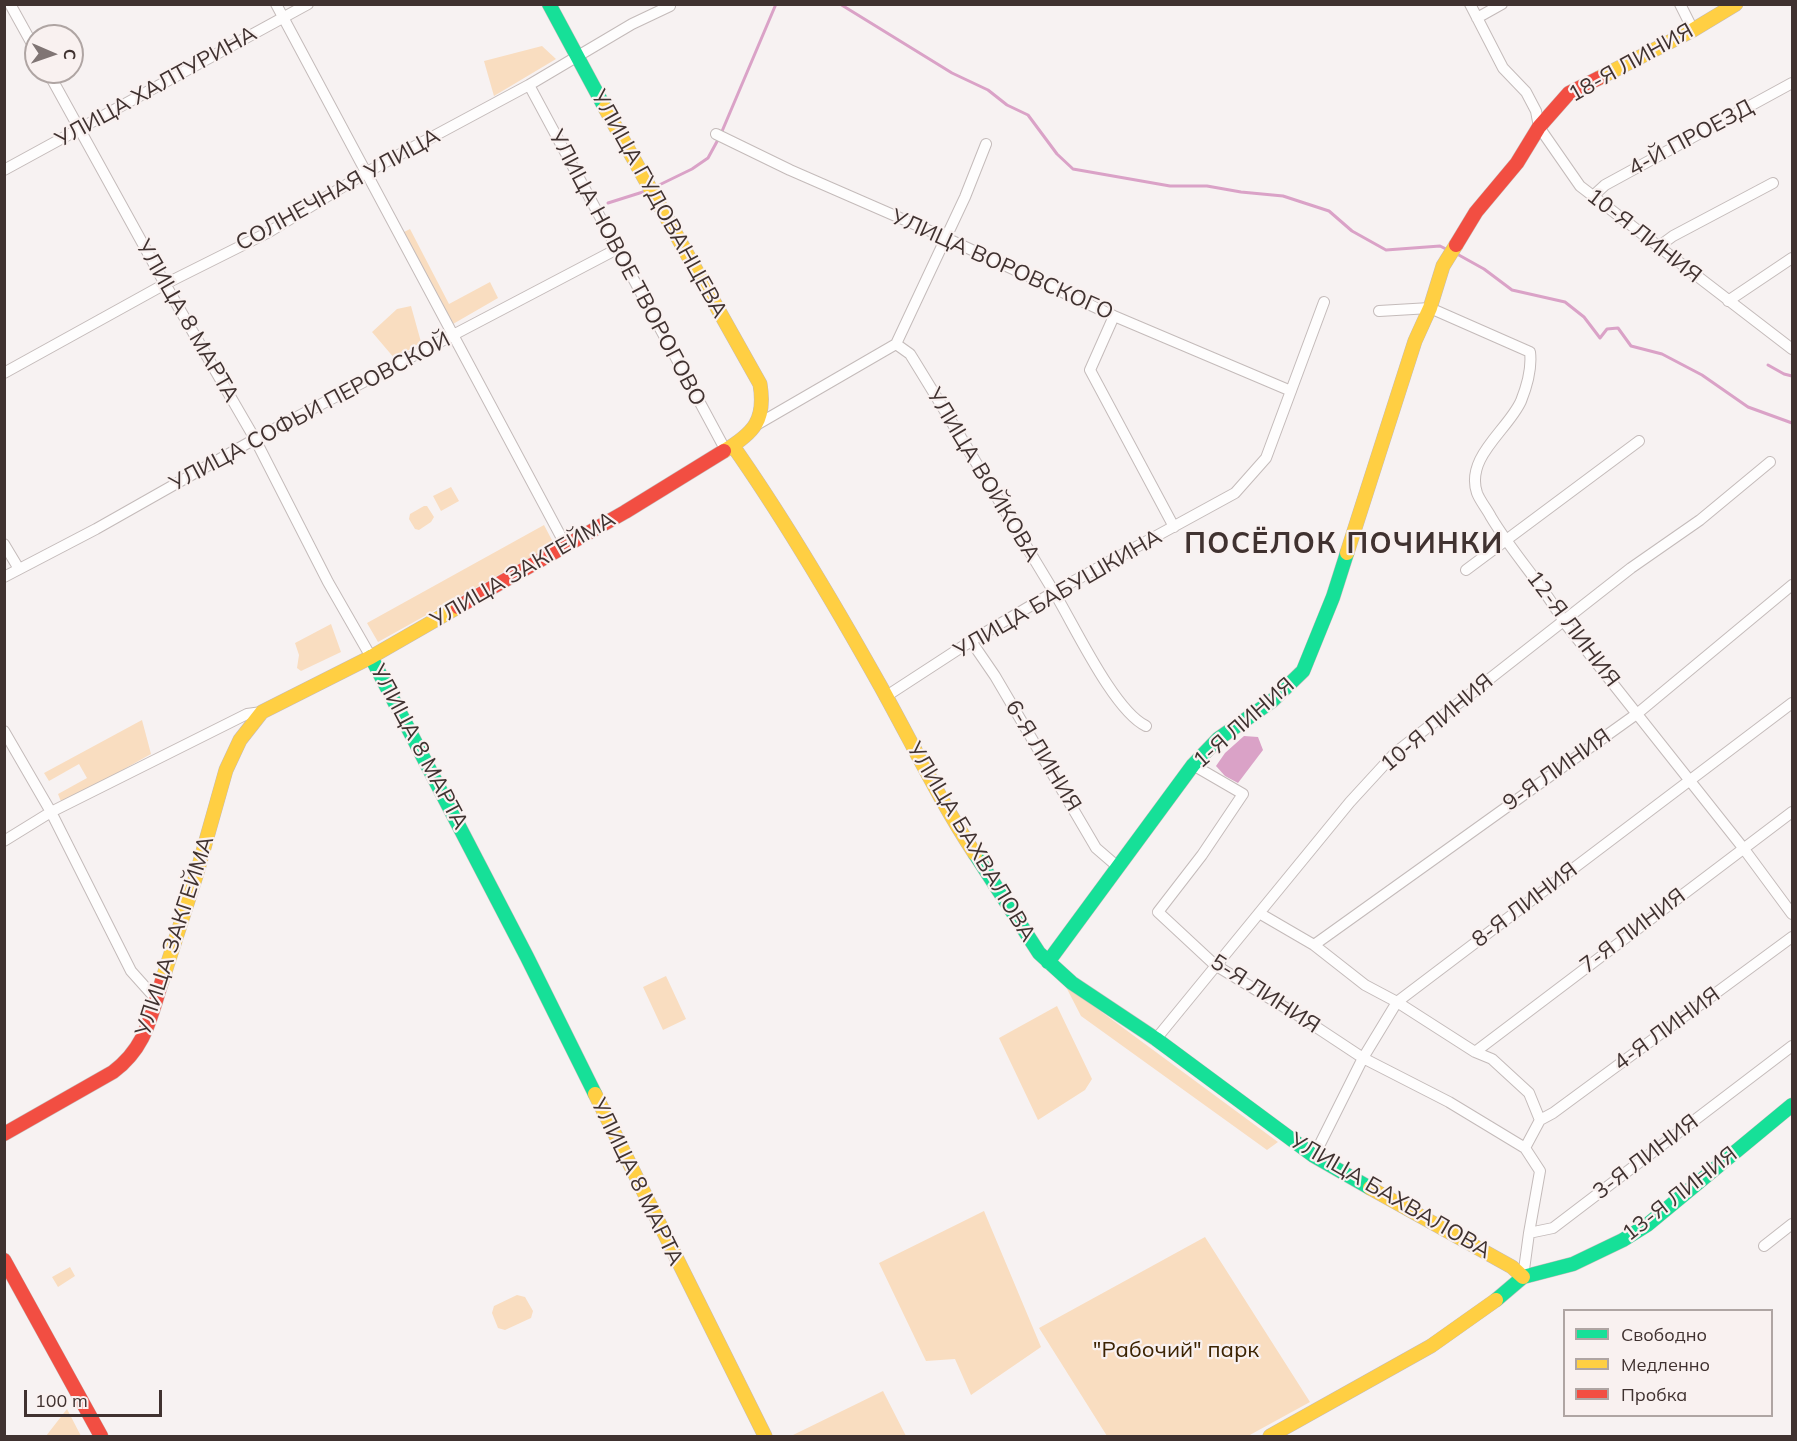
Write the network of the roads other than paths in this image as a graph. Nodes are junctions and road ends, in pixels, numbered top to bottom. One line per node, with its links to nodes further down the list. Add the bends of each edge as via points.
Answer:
1 (10, 4): 12 (street)
2 (276, 4): 10 (street)
3 (308, 4): 10 (street, УЛИЦА ХАЛТУРИНА)
4 (549, 4): 14 (street, УЛИЦА ГУДОВАНЦЕВА)
5 (1470, 4): 11 (street, 10-Я ЛИНИЯ)
6 (1502, 4): 11 (street)
7 (1680, 4): 13 (street)
8 (1736, 4): 13 (street, 18-Я ЛИНИЯ)
9 (670, 6): 14 (street, СОЛНЕЧНАЯ УЛИЦА)
10 (284, 18): 19 (street, УЛИЦА ХАЛТУРИНА); 24 (street)
11 (1477, 18): 18 (street, 10-Я ЛИНИЯ, via 1503,68 1526,92)
12 (24, 29)
13 (1693, 30): 18 (street, 18-Я ЛИНИЯ, via 1569,93)
14 (577, 58): 17 (street, СОЛНЕЧНАЯ УЛИЦА); 42 (street, УЛИЦА ГУДОВАНЦЕВА, via 760,384 764,405)
15 (1792, 83): 26 (street, 4-Й ПРОЕЗД, via 1605,185)
16 (55, 84): 19 (street, УЛИЦА 8 МАРТА)
17 (529, 85): 24 (street, СОЛНЕЧНАЯ УЛИЦА); 29 (street, УЛИЦА НОВОЕ ТВОРОГОВО)
18 (1539, 127): 22 (street, 18-Я ЛИНИЯ); 26 (street, 10-Я ЛИНИЯ)
19 (79, 129): 23 (street, УЛИЦА ХАЛТУРИНА); 31 (street, УЛИЦА 8 МАРТА)
20 (716, 134): 27 (street, УЛИЦА ВОРОВСКОГО)
21 (986, 144): 27 (street)
22 (1517, 163): 34 (street, 1-Я ЛИНИЯ, via 1476,212 1452,251)
23 (4, 170)
24 (367, 172): 31 (street, СОЛНЕЧНАЯ УЛИЦА, via 269,231); 37 (street)
25 (1773, 183): 28 (street)
26 (1592, 197): 28 (street, 10-Я ЛИНИЯ)
27 (946, 238): 36 (street, УЛИЦА ВОРОВСКОГО); 38 (street)
28 (1658, 247): 32 (street, 10-Я ЛИНИЯ)
29 (617, 249): 37 (street, УЛИЦА СОФЬИ ПЕРОВСКОЙ); 45 (street, УЛИЦА НОВОЕ ТВОРОГОВО)
30 (1792, 258): 32 (street)
31 (165, 284): 40 (street, СОЛНЕЧНАЯ УЛИЦА); 43 (street, УЛИЦА 8 МАРТА)
32 (1728, 301): 39 (street, 10-Я ЛИНИЯ)
33 (1324, 302): 41 (street, УЛИЦА БАБУШКИНА)
34 (1430, 308): 35 (street); 48 (street, 12-Я ЛИНИЯ, via 1530,352 1531,364 1520,402 1479,463 1474,479 1478,494); 65 (street, 1-Я ЛИНИЯ, via 1398,390 1333,597 1303,671)
35 (1379, 311)
36 (1114, 316): 41 (street, УЛИЦА ВОРОВСКОГО); 47 (street, via 1090,370)
37 (453, 334): 43 (street, УЛИЦА СОФЬИ ПЕРОВСКОЙ); 50 (street)
38 (896, 344): 42 (street); 55 (street, УЛИЦА ВОЙКОВА, via 910,354)
39 (1792, 349)
40 (4, 373)
41 (1291, 391): 47 (street, УЛИЦА БАБУШКИНА, via 1266,458 1235,493)
42 (758, 424): 45 (street, УЛИЦА ЗАКГЕЙМА)
43 (255, 439): 51 (street, УЛИЦА СОФЬИ ПЕРОВСКОЙ); 58 (street, УЛИЦА 8 МАРТА)
44 (1639, 441): 48 (street)
45 (729, 449): 50 (street, УЛИЦА ЗАКГЕЙМА); 59 (street, УЛИЦА БАХВАЛОВА, via 764,490)
46 (1770, 462): 56 (street, 10-Я ЛИНИЯ)
47 (1174, 527): 55 (street, УЛИЦА БАБУШКИНА)
48 (1506, 541): 52 (street); 56 (street, 12-Я ЛИНИЯ)
49 (4, 544): 51 (street)
50 (566, 546): 58 (street, УЛИЦА ЗАКГЕЙМА)
51 (19, 569): 53 (street, УЛИЦА СОФЬИ ПЕРОВСКОЙ)
52 (1466, 570)
53 (4, 577)
54 (1792, 585): 62 (street, 9-Я ЛИНИЯ)
55 (1054, 592): 57 (street, УЛИЦА БАБУШКИНА); 63 (street, УЛИЦА ВОЙКОВА, via 1118,699 1135,721)
56 (1564, 622): 62 (street, 12-Я ЛИНИЯ); 72 (street, 10-Я ЛИНИЯ, via 1395,753)
57 (972, 641): 59 (street, УЛИЦА БАБУШКИНА); 71 (street, 6-Я ЛИНИЯ, via 1096,848)
58 (371, 657): 61 (street, УЛИЦА ЗАКГЕЙМА); 95 (street, УЛИЦА 8 МАРТА, via 523,950)
59 (885, 697): 76 (street, УЛИЦА БАХВАЛОВА, via 959,830)
60 (1792, 703): 66 (street, 8-Я ЛИНИЯ)
61 (262, 712): 67 (street, УЛИЦА ЗАКГЕЙМА, via 247,714); 78 (street, УЛИЦА ЗАКГЕЙМА, via 240,740 226,770)
62 (1638, 713): 66 (street, 12-Я ЛИНИЯ); 75 (street, 9-Я ЛИНИЯ)
63 (1146, 726)
64 (4, 731): 67 (street)
65 (1193, 765): 71 (street, 1-Я ЛИНИЯ); 77 (street, 5-Я ЛИНИЯ, via 1243,794 1158,912)
66 (1690, 780): 70 (street, 12-Я ЛИНИЯ); 79 (street, 8-Я ЛИНИЯ)
67 (51, 812): 69 (street, УЛИЦА ЗАКГЕЙМА); 78 (street, via 131,971)
68 (1792, 812): 70 (street, 7-Я ЛИНИЯ)
69 (4, 840)
70 (1744, 849): 73 (street, 12-Я ЛИНИЯ); 82 (street, 7-Я ЛИНИЯ)
71 (1118, 867): 76 (street, 1-Я ЛИНИЯ)
72 (1259, 913): 75 (street); 77 (street, 10-Я ЛИНИЯ)
73 (1792, 914)
74 (1792, 937): 85 (street, 4-Я ЛИНИЯ)
75 (1314, 945): 79 (street, via 1365,985)
76 (1048, 962): 80 (street, УЛИЦА БАХВАЛОВА, via 1072,983)
77 (1215, 965): 80 (street, 10-Я ЛИНИЯ); 83 (street, 5-Я ЛИНИЯ)
78 (156, 999): 86 (street, УЛИЦА ЗАКГЕЙМА, via 143,1039 128,1061)
79 (1397, 1002): 82 (street); 83 (street, 8-Я ЛИНИЯ)
80 (1156, 1039): 88 (street, УЛИЦА БАХВАЛОВА)
81 (1792, 1046): 90 (street, 3-Я ЛИНИЯ, via 1553,1228)
82 (1475, 1052): 85 (street, via 1492,1059 1529,1093)
83 (1363, 1058): 87 (street, 5-Я ЛИНИЯ, via 1449,1102); 88 (street, 8-Я ЛИНИЯ)
84 (1792, 1105): 93 (street, 13-Я ЛИНИЯ, via 1647,1225 1573,1264)
85 (1540, 1120): 87 (street)
86 (4, 1134)
87 (1525, 1148): 90 (street, via 1540,1171)
88 (1314, 1156): 93 (street, УЛИЦА БАХВАЛОВА)
89 (1792, 1224): 91 (street)
90 (1529, 1233): 93 (street)
91 (1764, 1246)
92 (4, 1260): 94 (street)
93 (1523, 1276): 96 (street, via 1431,1346)
94 (101, 1437)
95 (765, 1437)
96 (1270, 1437)

